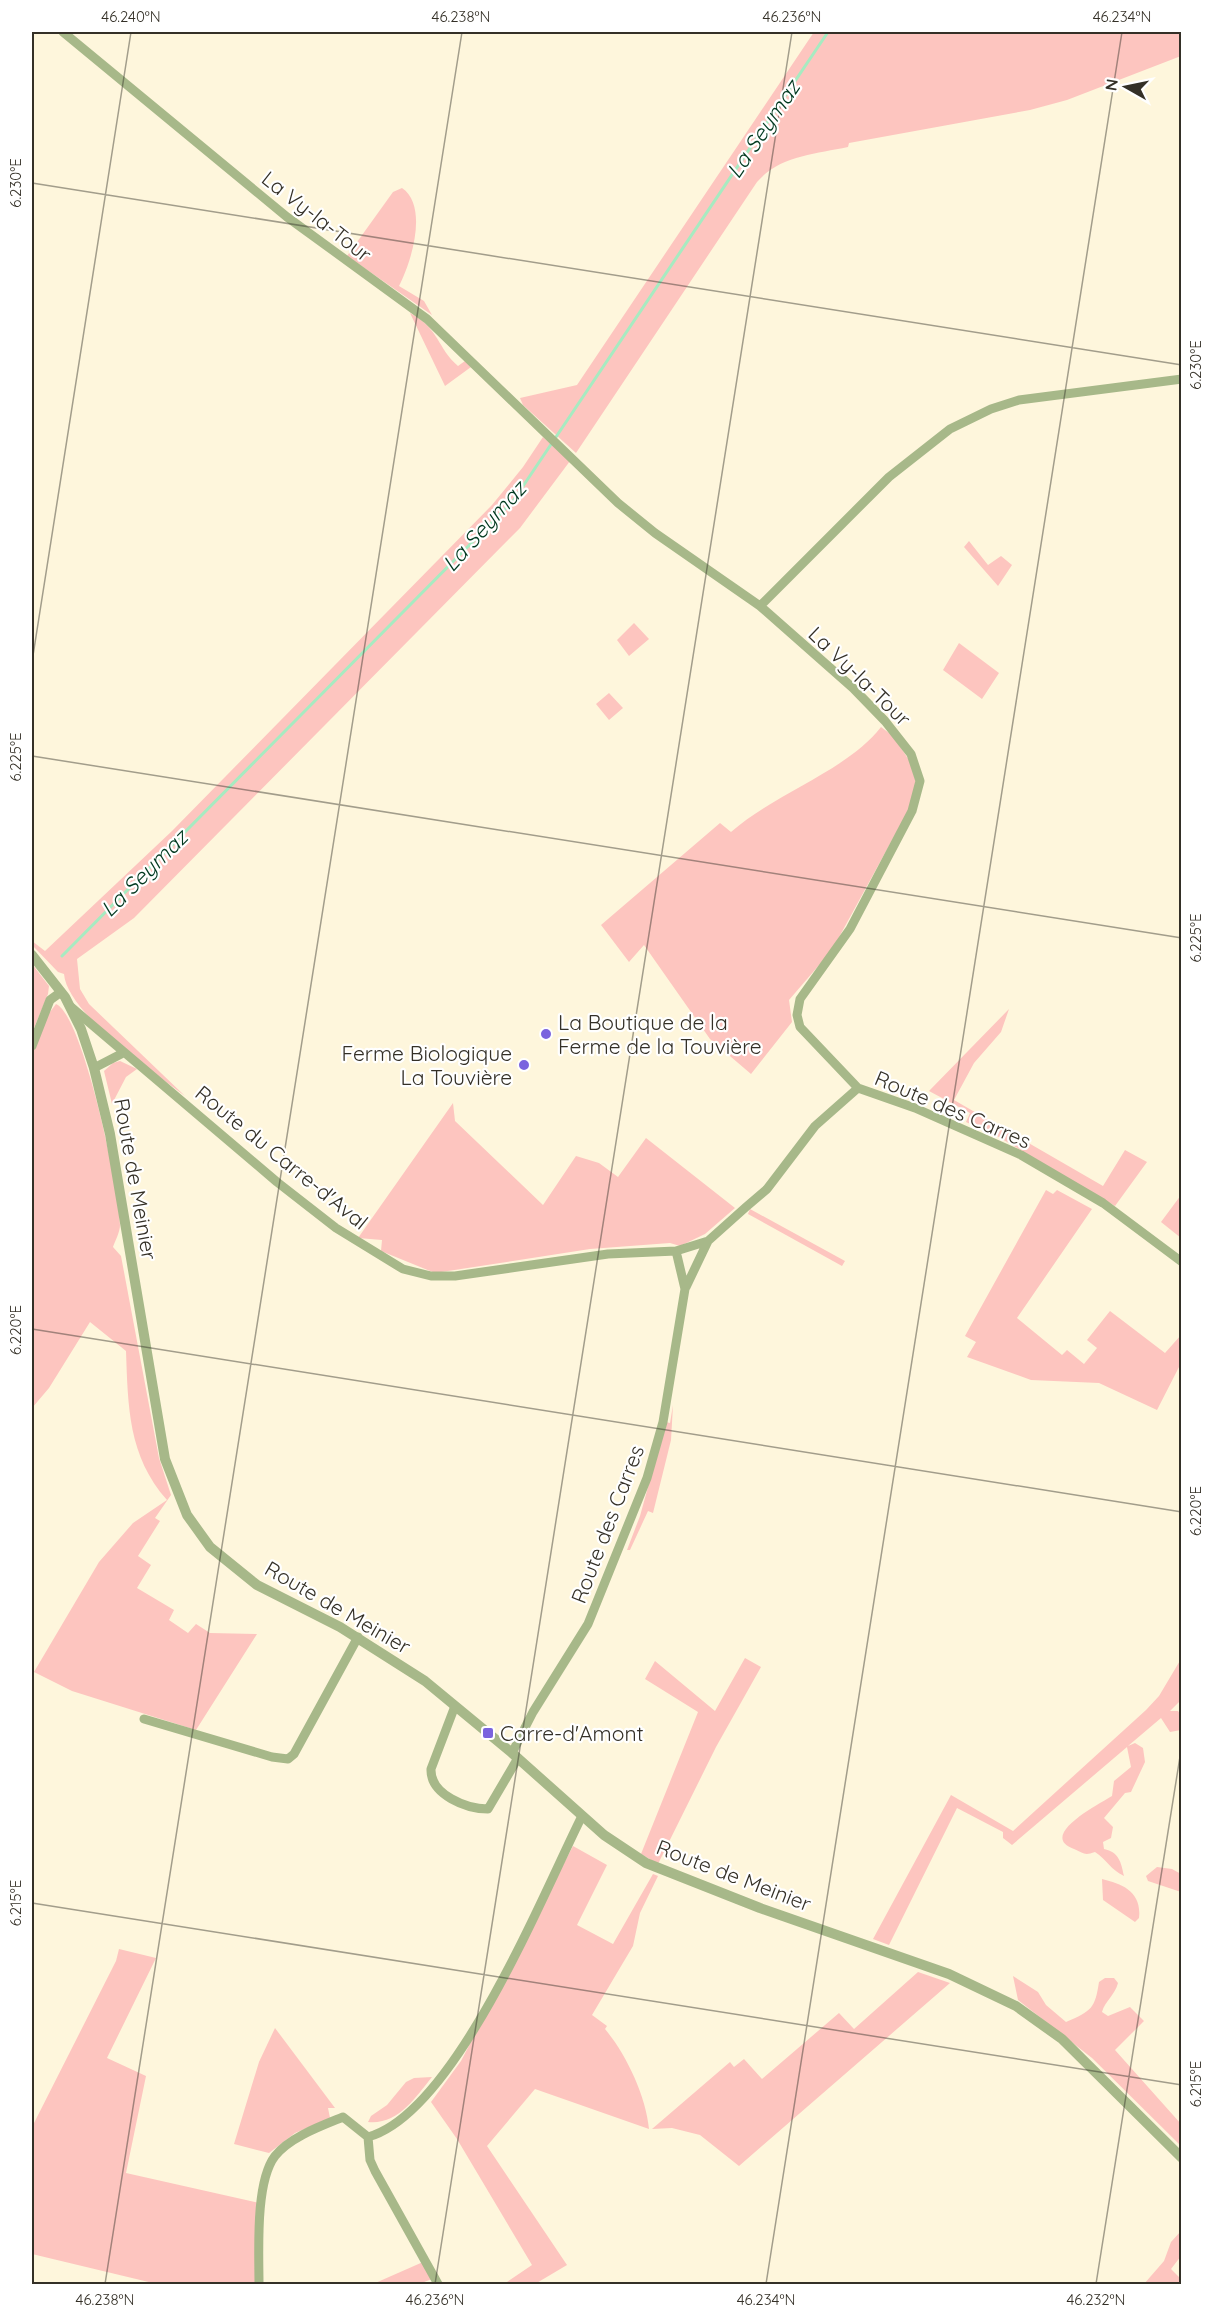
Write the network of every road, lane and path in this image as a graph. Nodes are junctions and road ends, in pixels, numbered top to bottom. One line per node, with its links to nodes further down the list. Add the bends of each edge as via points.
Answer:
1 (63, 32): 3 (street, La Vy-la-Tour, via 287,217 427,319 636,519)
2 (1182, 379): 3 (street, via 1019,400 950,429 889,477)
3 (760, 606): 10 (street, La Vy-la-Tour, via 875,710 906,746 919,776 916,800 902,831 850,929 804,991 797,1009 804,1034)
4 (32, 955): 5 (street, Route de Meinier)
5 (61, 992): 6 (street, Route de Meinier); 7 (street, via 50,1000)
6 (69, 1005): 8 (street, Route du Carre-d'Aval); 9 (street, Route de Meinier)
7 (32, 1046)
8 (123, 1053): 9 (street); 12 (street, Route du Carre-d'Aval, via 306,1205 370,1250 412,1272 455,1276 608,1254)
9 (94, 1068): 15 (street, Route de Meinier, via 110,1134 160,1436 176,1494 200,1535 237,1571)
10 (858, 1088): 11 (street, Route des Carres, via 815,1126 767,1189); 13 (street, Route des Carres, via 915,1108 1021,1155 1102,1203)
11 (708, 1241): 12 (street, Route des Carres); 14 (street, Route des Carres)
12 (676, 1251): 14 (street, Route des Carres)
13 (1182, 1262)
14 (685, 1289): 18 (street, Route des Carres, via 663,1422 647,1478 588,1624 533,1712)
15 (358, 1637): 16 (street, Route de Meinier); 17 (street, via 288,1759)
16 (455, 1706): 18 (street, Route de Meinier); 18 (street, Route des Carres, via 431,1769 432,1780 443,1793 458,1803 488,1809)
17 (144, 1719)
18 (515, 1755): 19 (street, Route de Meinier)
19 (582, 1816): 20 (street, via 513,1956 457,2057 404,2119 381,2134); 21 (street, Route de Meinier, via 621,1848 687,1881 949,1974 998,1996 1062,2039)
20 (368, 2137): 22 (street, via 343,2117 276,2154 268,2168 263,2192); 23 (street, via 375,2171)
21 (1182, 2158)
22 (259, 2284)
23 (438, 2284)

